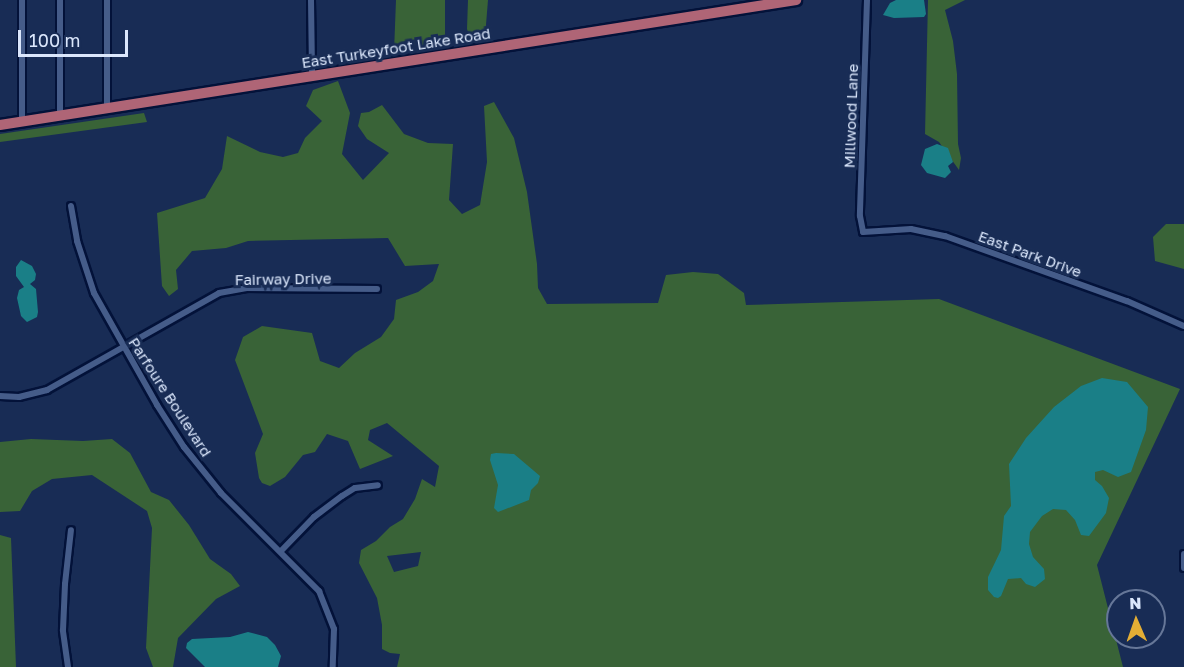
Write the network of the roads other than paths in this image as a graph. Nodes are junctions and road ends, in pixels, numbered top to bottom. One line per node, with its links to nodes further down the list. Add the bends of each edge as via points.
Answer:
1 (22, 0): 11 (street)
2 (60, 0): 10 (street)
3 (107, 0): 9 (street)
4 (311, 0): 8 (street)
5 (796, 0): 7 (main road, East Turkeyfoot Lake Road)
6 (867, 0): 14 (street, Millwood Lane)
7 (743, 4): 8 (main road, East Turkeyfoot Lake Road)
8 (312, 75): 9 (main road, East Turkeyfoot Lake Road)
9 (107, 108): 10 (main road, East Turkeyfoot Lake Road)
10 (60, 115): 11 (main road, East Turkeyfoot Lake Road)
11 (22, 122): 12 (main road, East Turkeyfoot Lake Road)
12 (0, 125)
13 (71, 206): 17 (street, Parfoure Boulevard, via 86,272)
14 (862, 232): 16 (street, East Park Drive, via 911,229 945,236)
15 (377, 290): 17 (street, Fairway Drive, via 233,290 206,298)
16 (1184, 326)
17 (122, 346): 18 (street, Fairway Drive, via 47,390 19,397); 21 (street, Parfoure Boulevard, via 202,470)
18 (0, 396)
19 (378, 485): 21 (street, via 355,488 342,496 314,517)
20 (71, 530): 24 (street, via 63,630)
21 (281, 551): 25 (street, Parfoure Boulevard, via 311,580 326,603 334,629)
22 (1184, 554): 23 (street)
23 (1184, 568)
24 (68, 667)
25 (333, 667)

